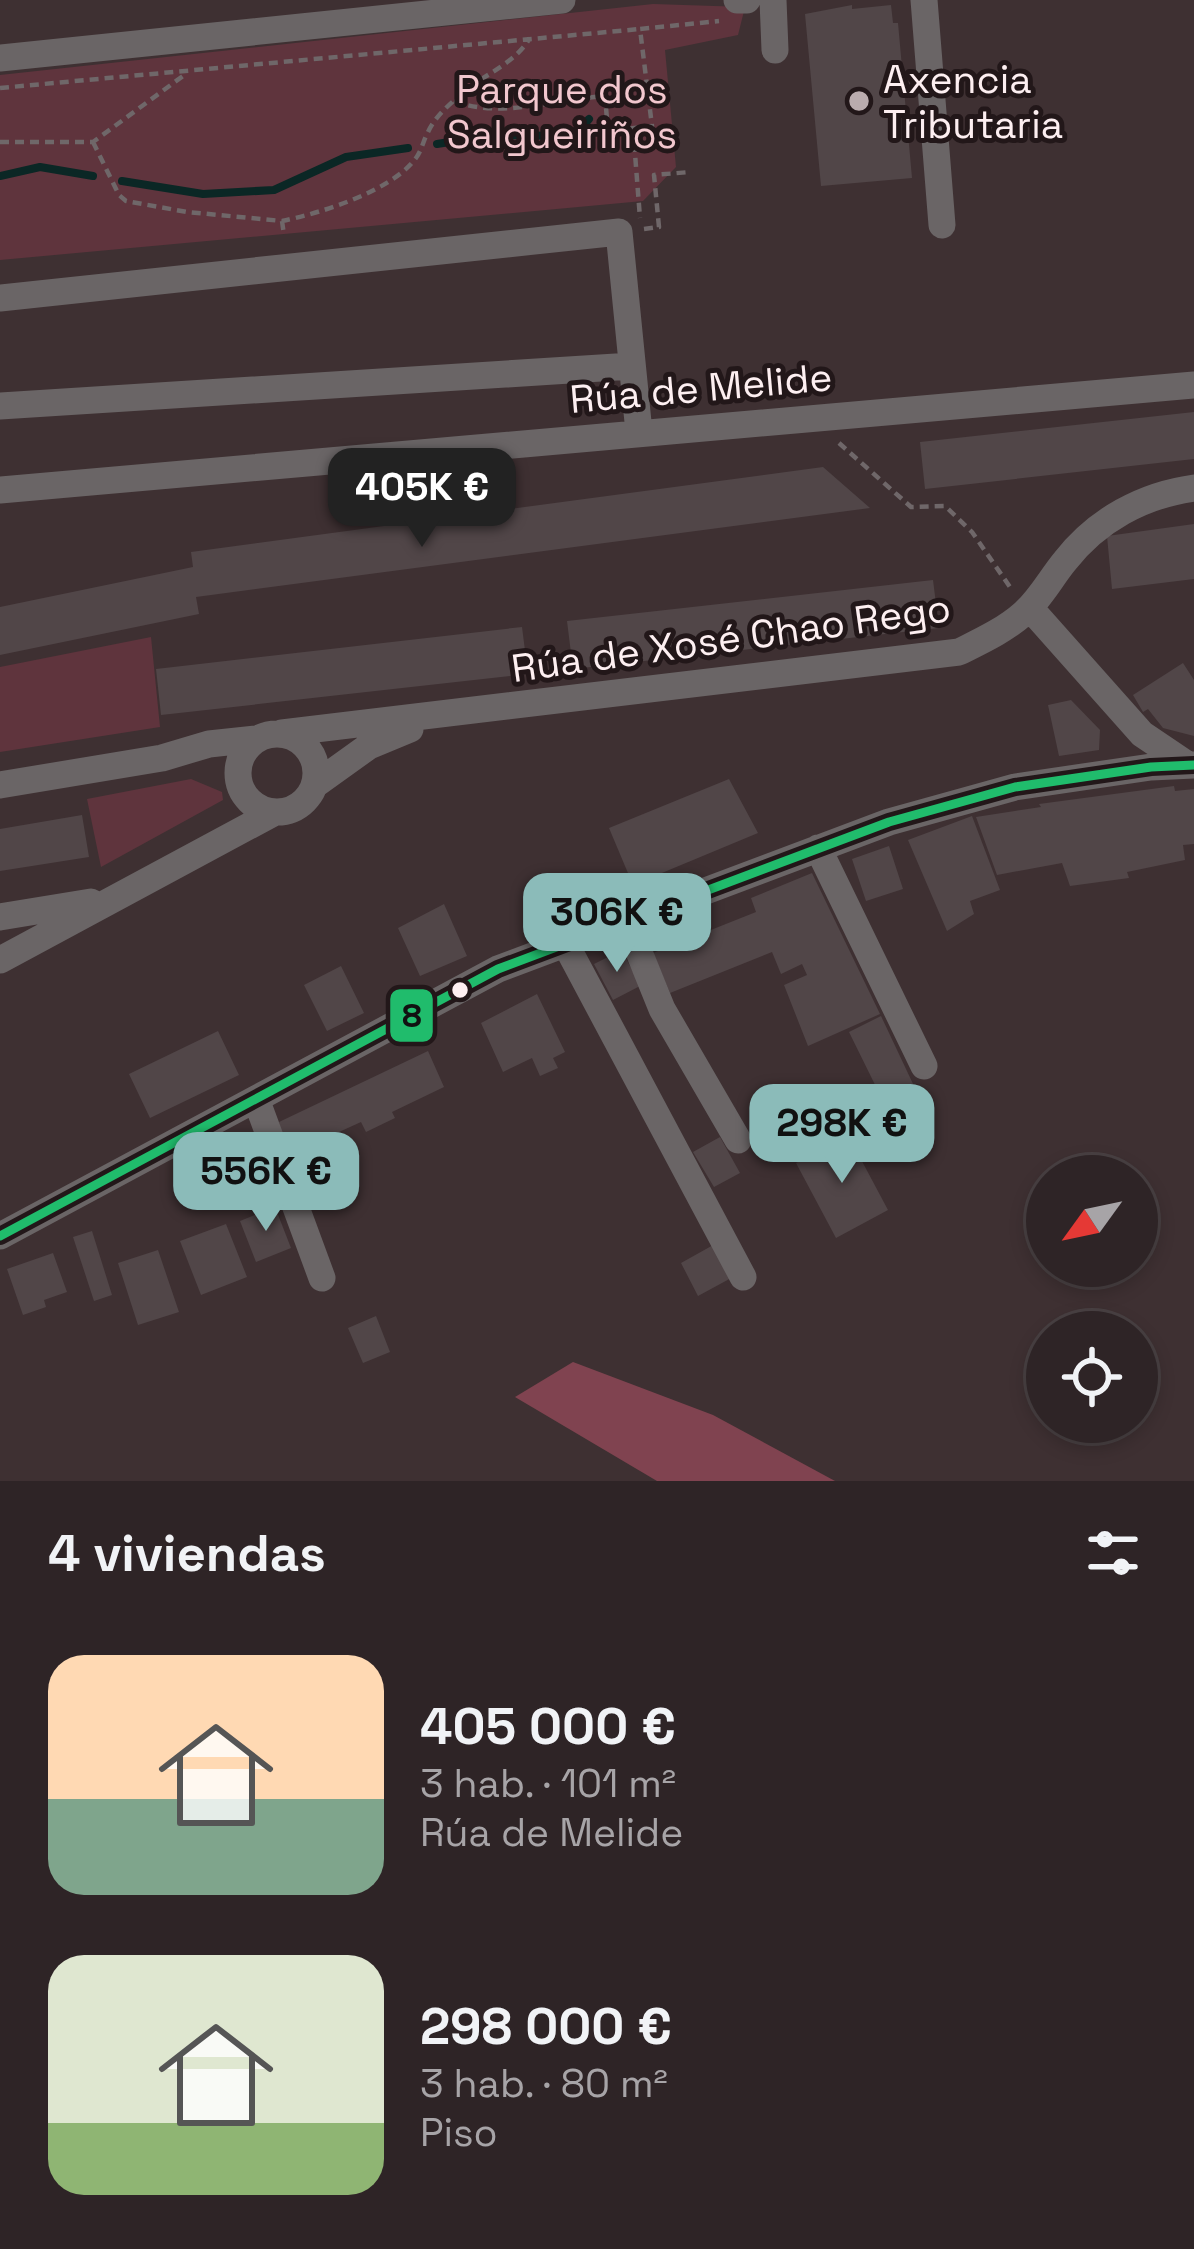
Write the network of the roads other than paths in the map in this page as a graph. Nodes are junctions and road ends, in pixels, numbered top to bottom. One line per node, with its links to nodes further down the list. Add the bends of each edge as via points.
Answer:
1 (562, 0): 7 (street)
2 (747, 0): 5 (street)
3 (773, 0): 6 (street)
4 (924, 0): 8 (street)
5 (728, 10)
6 (776, 50)
7 (0, 58)
8 (941, 225)
9 (0, 298): 10 (street, via 619,232)
10 (632, 365): 12 (street); 13 (street)
11 (1194, 385): 13 (street, Rúa de Melide)
12 (0, 406)
13 (639, 433): 15 (street, Rúa de Melide)
14 (1194, 488): 16 (street, via 1165,492 1101,524)
15 (0, 490)
16 (1027, 611): 17 (street, Rúa de Xosé Chao Rego, via 989,638 923,660); 18 (street)
17 (436, 717): 19 (street, Rúa de Xosé Chao Rego); 23 (street, Rúa de Xosé Chao Rego, via 369,746)
18 (1142, 734): 21 (street); 22 (street)
19 (269, 736): 20 (street, Rúa de Xosé Chao Rego); 23 (street, via 303,742 316,761); 25 (street, via 240,760)
20 (162, 758): 24 (street, Rúa de Xosé Chao Rego); 25 (street, Rúa de Xosé Chao Rego, via 208,764)
21 (1191, 765): 22 (street)
22 (1150, 767): 27 (street, via 1015,787)
23 (316, 784): 26 (street, via 300,806)
24 (0, 785)
25 (242, 790): 26 (street); 28 (street, via 237,814)
26 (275, 812): 28 (street)
27 (818, 848): 31 (street); 34 (street)
28 (188, 858): 29 (street)
29 (113, 898): 30 (street); 33 (street)
30 (0, 916)
31 (626, 920): 32 (street); 36 (street, via 662,1009)
32 (565, 943): 35 (street, via 498,969); 38 (street)
33 (0, 960)
34 (924, 1066)
35 (256, 1100): 37 (street); 39 (street)
36 (738, 1140)
37 (0, 1236)
38 (743, 1277)
39 (322, 1278)

